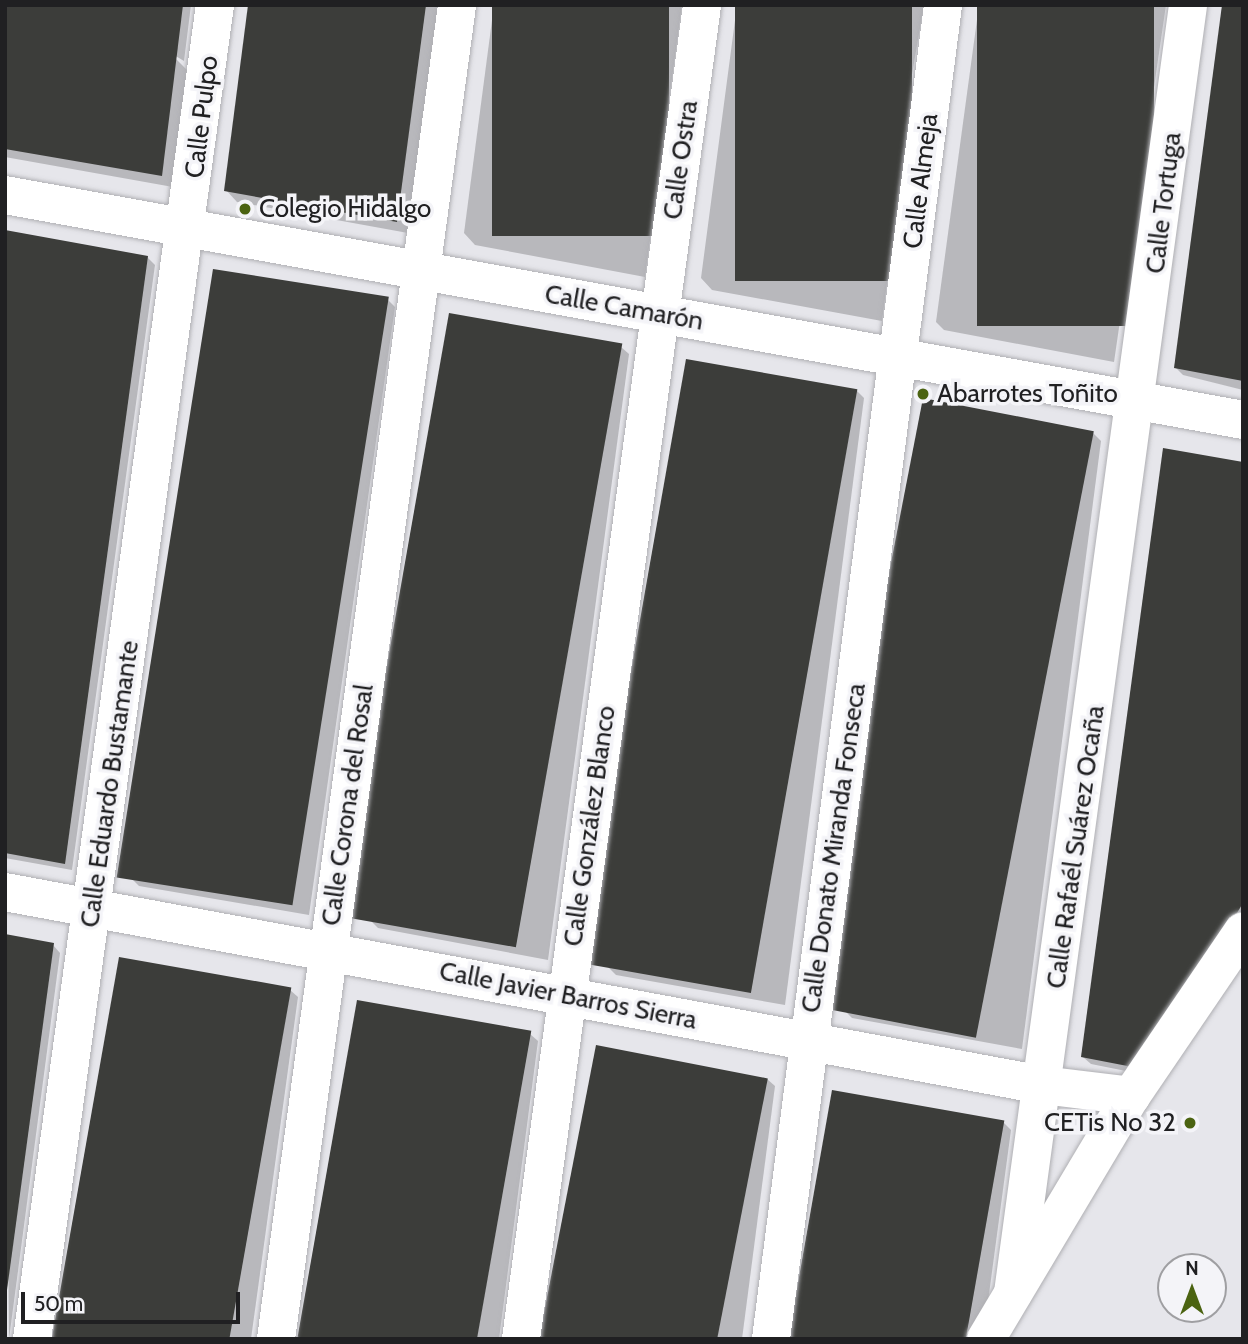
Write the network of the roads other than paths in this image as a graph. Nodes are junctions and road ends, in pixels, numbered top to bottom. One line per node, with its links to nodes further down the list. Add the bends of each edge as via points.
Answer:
1 (215, 5): 7 (street, Calle Pulpo)
2 (457, 5): 8 (street, Calle Corona del Rosal)
3 (702, 5): 9 (street, Calle Ostra)
4 (943, 5): 10 (street, Calle Almeja)
5 (1188, 5): 11 (street, Calle Tortuga)
6 (5, 195): 7 (street, Calle Camarón)
7 (189, 229): 8 (street, Calle Camarón); 14 (street, Calle Eduardo Bustamante)
8 (419, 270): 9 (street, Calle Camarón); 16 (street, Calle Corona del Rosal)
9 (660, 314): 10 (street, Calle Camarón); 17 (street, Calle González Blanco)
10 (898, 357): 11 (street, Calle Camarón); 18 (street, Calle Donato Miranda Fonseca)
11 (1139, 401): 12 (street, Calle Camarón); 19 (street, Calle Rafaél Suárez Ocaña)
12 (1243, 420)
13 (5, 892): 14 (street, Calle Javier Barros Sierra)
14 (92, 909): 16 (street, Calle Javier Barros Sierra); 22 (street, Calle Eduardo Bustamante)
15 (1243, 930): 20 (street)
16 (329, 950): 17 (street, Calle Javier Barros Sierra); 23 (street, Calle Corona del Rosal)
17 (567, 996): 18 (street, Calle Javier Barros Sierra); 24 (street, Calle González Blanco)
18 (808, 1042): 19 (street, Calle Javier Barros Sierra); 25 (street, Calle Donato Miranda Fonseca)
19 (1042, 1085): 20 (street, Calle Javier Barros Sierra); 21 (street, Calle Rafaél Suárez Ocaña)
20 (1131, 1096): 21 (street)
21 (1013, 1293): 26 (street)
22 (33, 1339)
23 (275, 1339)
24 (521, 1339)
25 (771, 1339)
26 (986, 1339)

